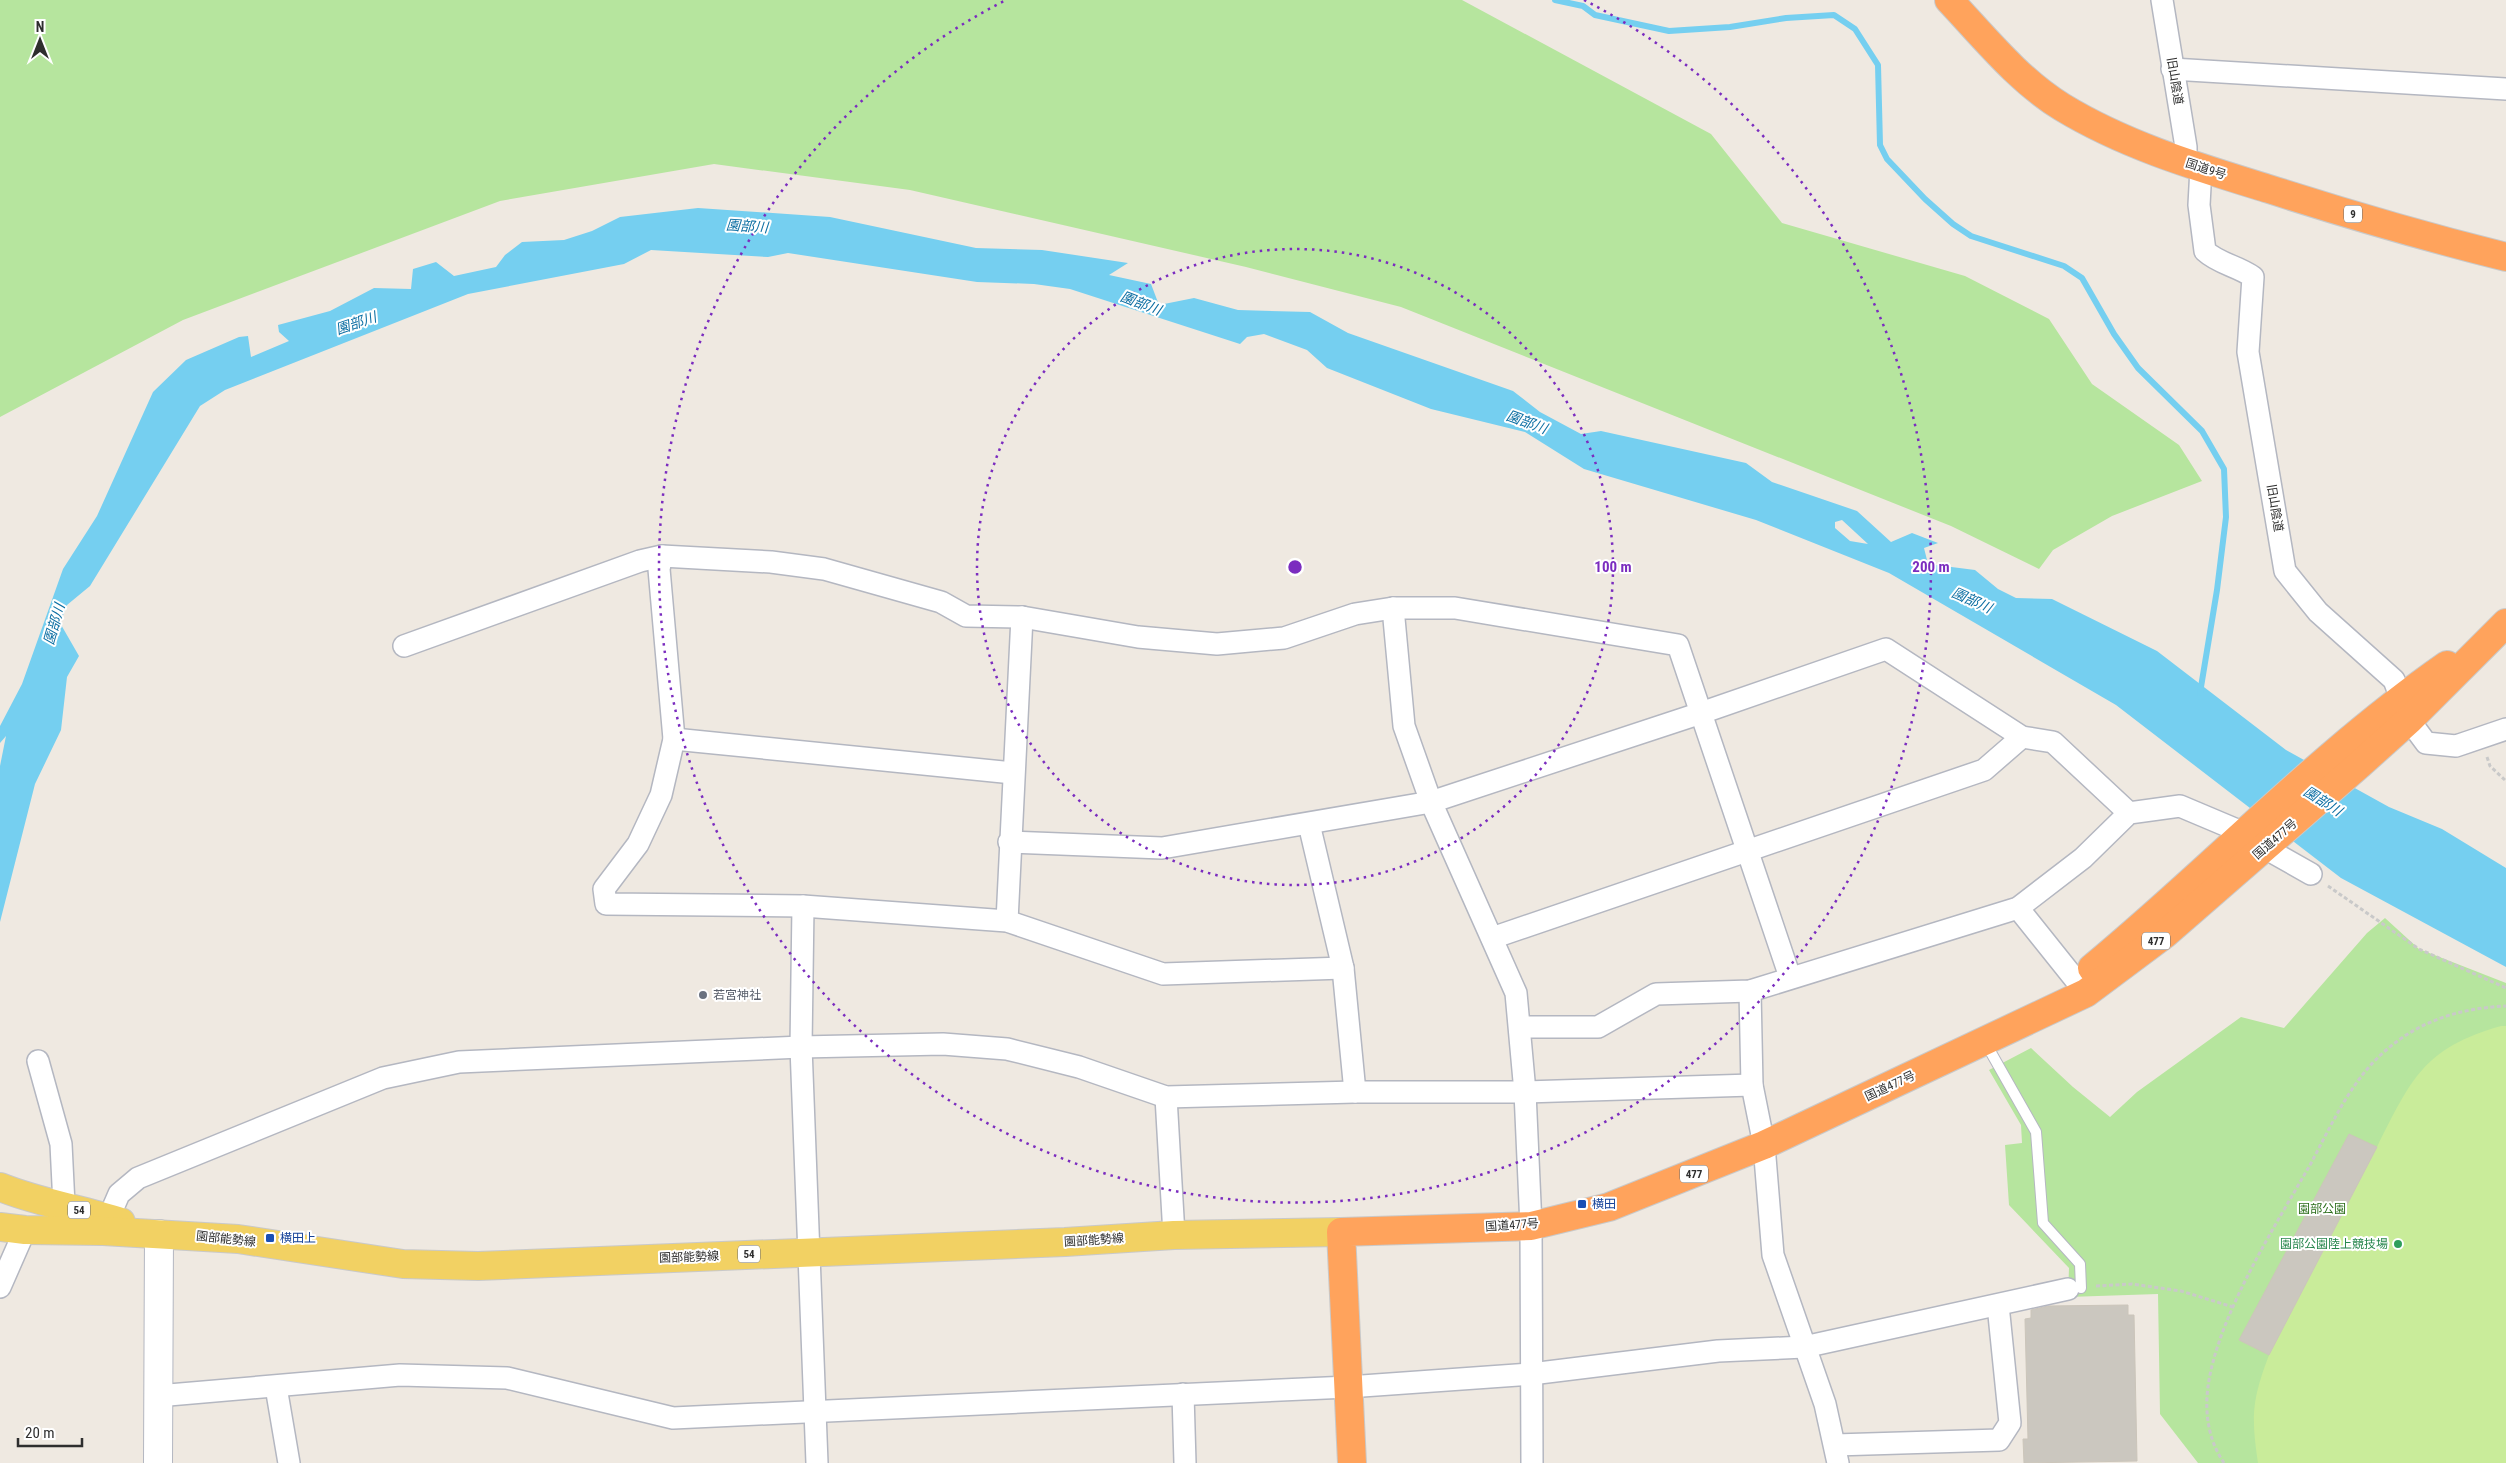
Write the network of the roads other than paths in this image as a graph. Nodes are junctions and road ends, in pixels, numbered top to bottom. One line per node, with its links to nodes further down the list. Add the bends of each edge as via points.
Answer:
1 (1949, 0): 5 (highway, 国道9号 / 9, via 2010,66 2060,106 2118,138)
2 (2162, 0): 3 (street, 旧山陰道)
3 (2172, 69): 4 (street); 5 (street, 旧山陰道, via 2186,147)
4 (2506, 89)
5 (2193, 165): 6 (highway, 国道9号 / 9, via 2295,198); 12 (street, 旧山陰道, via 2205,251 2253,277 2248,352 2285,571 2318,612 2394,680)
6 (2506, 257)
7 (662, 556): 9 (street, via 771,562 824,569 941,602 966,616); 11 (street, via 640,561); 16 (street, via 659,569)
8 (1393, 608): 9 (street, via 1355,614 1284,638 1217,644 1138,637); 13 (street, via 1455,608 1678,645); 18 (street, via 1404,726)
9 (1022, 617): 17 (street)
10 (2505, 624): 12 (highway, 国道477号 / 477)
11 (404, 646)
12 (2405, 709): 14 (street, 旧山陰道, via 2426,743 2456,746); 21 (highway, 国道477号 / 477, via 2359,765); 21 (highway, 国道477号 / 477, via 2336,752)
13 (1701, 713): 15 (street, via 1886,649); 18 (street); 23 (street)
14 (2506, 729)
15 (2022, 737): 19 (street, via 2053,742); 23 (street, via 1984,770)
16 (674, 739): 17 (street); 25 (street, via 661,795 638,844 604,890 606,904)
17 (1013, 773): 22 (street)
18 (1431, 802): 20 (street); 28 (street)
19 (2129, 813): 21 (street, via 2180,806); 26 (street, via 2083,858)
20 (1309, 824): 22 (street, via 1162,848); 29 (street)
21 (2260, 836): 24 (street); 31 (highway, 国道477号 / 477)
22 (1009, 842): 27 (street)
23 (1748, 851): 28 (street); 30 (street)
24 (2311, 874)
25 (803, 906): 27 (street); 35 (street)
26 (2018, 908): 30 (street); 31 (street)
27 (1006, 921): 29 (street, via 1162,974)
28 (1492, 938): 33 (street, via 1516,992)
29 (1343, 968): 38 (street)
30 (1790, 977): 32 (street)
31 (2081, 987): 34 (highway, 国道477号 / 477, via 2023,1023)
32 (1750, 991): 33 (street, via 1656,994 1598,1027); 37 (street)
33 (1520, 1027): 39 (street)
34 (1984, 1041): 41 (highway, 国道477号 / 477); 52 (lane, via 2036,1132 2043,1223 2080,1264)
35 (802, 1046): 40 (street, via 943,1044 1007,1049 1079,1067); 44 (street, via 460,1062 384,1078 138,1178 119,1194); 50 (street)
36 (38, 1061): 43 (street, via 61,1144)
37 (1752, 1085): 39 (street); 41 (street)
38 (1355, 1092): 39 (street); 40 (street)
39 (1525, 1092): 45 (street)
40 (1166, 1097): 49 (street)
41 (1764, 1145): 45 (highway, 国道477号 / 477, via 1609,1207); 54 (street, via 1772,1256)
42 (0, 1187): 43 (main road, 園部能勢線 / 54, via 26,1198)
43 (64, 1205): 44 (main road, 園部能勢線 / 54)
44 (105, 1224): 46 (main road, 園部能勢線 / 54); 48 (main road, 園部能勢線 / 54)
45 (1531, 1226): 47 (highway, 国道477号 / 477); 55 (street)
46 (13, 1229): 51 (street)
47 (1341, 1232): 49 (main road, 園部能勢線 / 54); 57 (highway)
48 (159, 1234): 50 (main road, 園部能勢線 / 54, via 238,1239 403,1264 469,1266); 59 (street)
49 (1174, 1235): 50 (main road, 園部能勢線 / 54)
50 (810, 1251): 60 (street)
51 (0, 1287)
52 (2075, 1288): 53 (street)
53 (1998, 1304): 54 (street); 61 (street, via 2010,1423 1999,1440)
54 (1804, 1347): 55 (street, via 1718,1351); 61 (street, via 1825,1404)
55 (1531, 1374): 57 (street); 67 (street)
56 (276, 1387): 59 (street); 60 (street, via 400,1375 507,1378 673,1418); 63 (street)
57 (1348, 1387): 58 (street); 66 (highway)
58 (1183, 1394): 60 (street); 65 (street)
59 (157, 1396): 62 (street)
60 (815, 1411): 64 (street)
61 (1837, 1454)
62 (158, 1463)
63 (289, 1463)
64 (817, 1463)
65 (1185, 1463)
66 (1352, 1463)
67 (1532, 1463)

